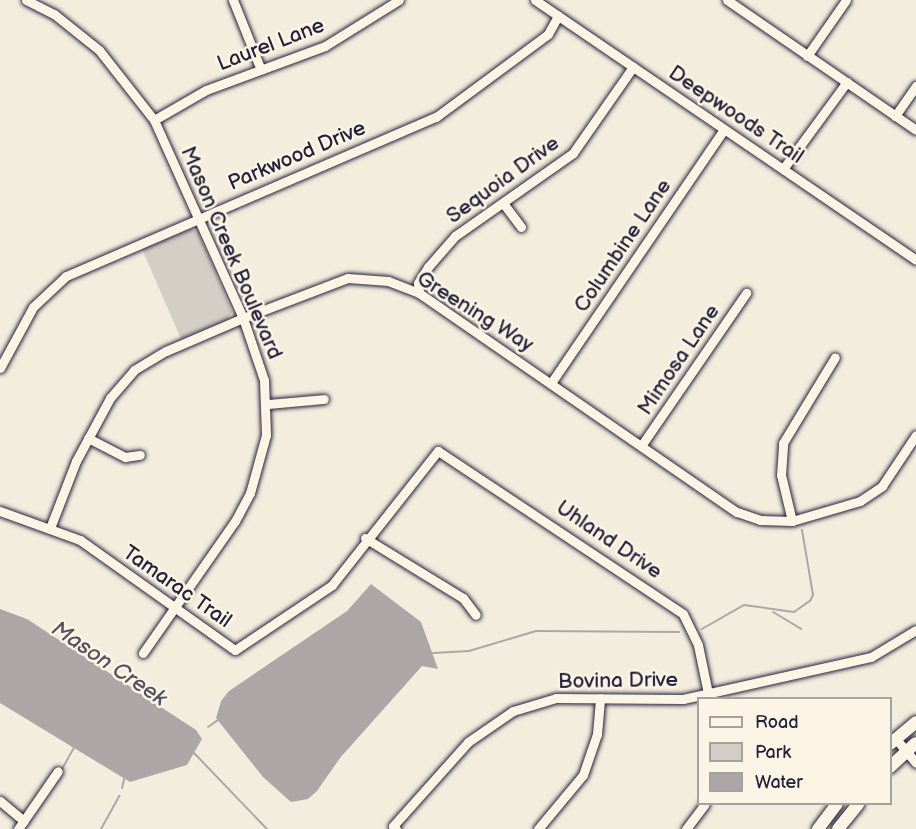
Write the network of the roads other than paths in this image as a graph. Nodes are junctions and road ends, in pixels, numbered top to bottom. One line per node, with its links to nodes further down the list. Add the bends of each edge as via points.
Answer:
1 (26, 0): 14 (street, Mason Creek Boulevard, via 54,14 99,50)
2 (233, 0): 10 (street)
3 (399, 0): 10 (street, Laurel Lane, via 340,38)
4 (536, 0): 7 (street, Deepwoods Trail)
5 (727, 0): 8 (street)
6 (846, 0): 8 (street)
7 (558, 16): 9 (street, Deepwoods Trail); 19 (street, Parkwood Drive, via 548,33 436,117)
8 (807, 56): 11 (street)
9 (633, 67): 15 (street, Deepwoods Trail); 18 (street, Sequoia Drive, via 573,153)
10 (261, 70): 14 (street, Laurel Lane, via 206,90)
11 (847, 82): 13 (street); 17 (street)
12 (916, 86): 13 (street)
13 (895, 116): 16 (street)
14 (154, 120): 19 (street, Mason Creek Boulevard)
15 (724, 129): 17 (street, Deepwoods Trail); 27 (street, Columbine Lane)
16 (916, 130)
17 (783, 169): 21 (street, Deepwoods Trail)
18 (503, 203): 20 (street); 22 (street, Sequoia Drive, via 445,245 420,279)
19 (199, 217): 24 (street, Mason Creek Boulevard); 26 (street, Parkwood Drive, via 54,285 33,307)
20 (521, 227)
21 (916, 260)
22 (419, 293): 24 (street, Greening Way, via 388,281 348,278); 27 (street, Greening Way)
23 (746, 293): 32 (street, Mimosa Lane)
24 (243, 318): 29 (street, Mason Creek Boulevard, via 261,367); 31 (street, Greening Way, via 166,351 134,370 110,398)
25 (835, 357): 36 (street, via 783,443 781,475)
26 (0, 369)
27 (550, 382): 32 (street, Greening Way)
28 (324, 399): 29 (street)
29 (267, 404): 39 (street, Mason Creek Boulevard, via 264,449 250,493)
30 (916, 435): 36 (street, Greening Way, via 882,486 860,501)
31 (88, 438): 34 (street, via 125,457); 37 (street, Greening Way)
32 (641, 446): 36 (street, Greening Way, via 737,512 760,520)
33 (438, 451): 38 (street, Tamarac Trail); 43 (street, Uhland Drive, via 683,614 698,645)
34 (140, 455)
35 (0, 511): 37 (street, Tamarac Trail)
36 (792, 521)
37 (50, 528): 39 (street, Tamarac Trail, via 80,540)
38 (365, 538): 39 (street, Tamarac Trail, via 332,585 235,650); 40 (street, via 463,598)
39 (174, 608): 42 (street, Mason Creek Boulevard)
40 (476, 615)
41 (916, 630): 43 (street, Bovina Drive, via 870,657)
42 (143, 653)
43 (708, 696): 44 (street, Bovina Drive, via 657,700)
44 (600, 698): 57 (street, Bovina Drive, via 537,702 501,717 468,742); 58 (street, via 597,734 584,774)
45 (916, 722): 46 (main road)
46 (893, 742): 48 (street)
47 (916, 743): 48 (main road)
48 (906, 751): 49 (street); 50 (main road)
49 (916, 763)
50 (892, 766)
51 (58, 771): 56 (street)
52 (0, 801): 56 (street)
53 (704, 805): 59 (street)
54 (836, 805): 60 (main road)
55 (857, 805): 61 (main road)
56 (21, 825)
57 (395, 828)
58 (538, 829)
59 (686, 829)
60 (818, 829)
61 (838, 829)

